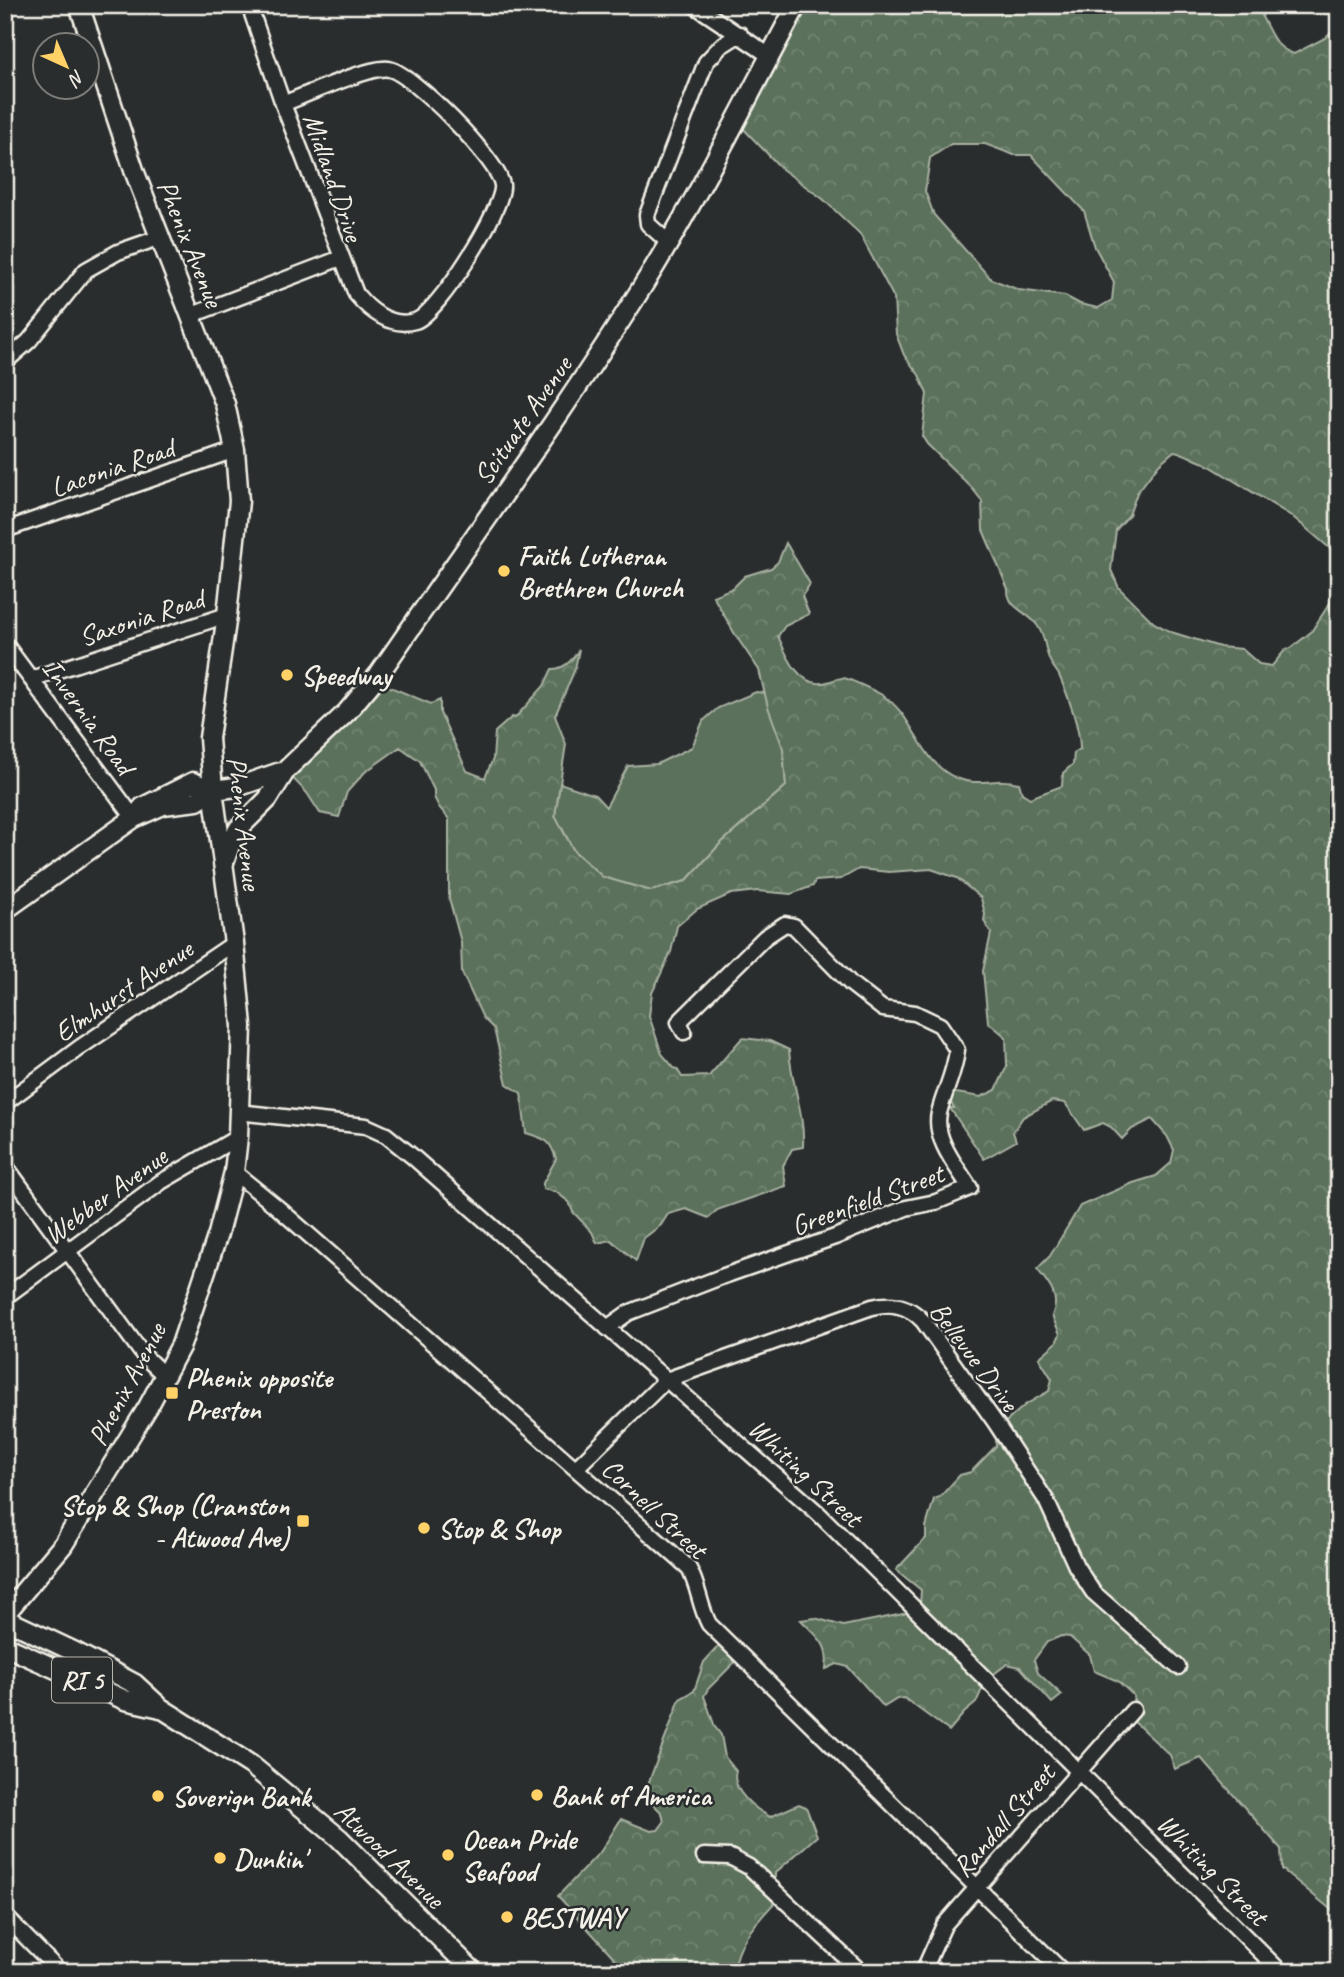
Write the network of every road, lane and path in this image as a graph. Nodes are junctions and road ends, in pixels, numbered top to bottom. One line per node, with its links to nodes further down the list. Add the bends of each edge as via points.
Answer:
1 (79, 5): 8 (main road, Phenix Avenue)
2 (249, 5): 7 (street, Midland Drive)
3 (694, 5): 5 (street)
4 (797, 5): 6 (main road, Scituate Avenue)
5 (740, 34): 6 (street); 9 (street, via 706,62 647,215 648,224)
6 (770, 56): 9 (main road, Scituate Avenue)
7 (283, 104): 10 (street, Midland Drive); 10 (street, via 386,68 409,78 485,153 502,184 493,218 439,301 418,321 393,321 365,306)
8 (161, 237): 11 (main road, Phenix Avenue); 12 (street, via 118,252 86,270 29,341)
9 (668, 242): 18 (main road, Scituate Avenue, via 598,355 379,674)
10 (341, 258): 11 (street, Midland Drive)
11 (192, 315): 13 (main road, Phenix Avenue, via 225,404)
12 (5, 362)
13 (235, 450): 14 (street, Laconia Road); 15 (main road, Phenix Avenue, via 239,501)
14 (5, 530)
15 (227, 615): 17 (street, Saxonia Road); 19 (main road, Phenix Avenue, via 209,738)
16 (5, 644): 17 (street, Invernia Road)
17 (31, 679): 20 (street, Invernia Road)
18 (286, 770): 19 (main road, Scituate Avenue); 21 (main road, via 232,840)
19 (213, 790): 20 (main road, Scituate Avenue, via 197,801 163,805); 21 (main road, Phenix Avenue)
20 (134, 818): 22 (main road, Scituate Avenue)
21 (223, 865): 23 (main road, Phenix Avenue)
22 (6, 907)
23 (234, 943): 25 (street, Elmhurst Avenue); 26 (main road, Phenix Avenue, via 242,1026)
24 (684, 1032): 32 (street, Greenfield Street, via 679,1022 765,937 785,924 794,926 883,1009 915,1013 940,1025 957,1050 938,1116 942,1140 970,1188 721,1277 621,1316)
25 (5, 1103)
26 (238, 1112): 27 (main road, Phenix Avenue); 32 (street, Whiting Street, via 366,1126 386,1135)
27 (237, 1137): 29 (main road, Phenix Avenue); 30 (street, Webber Avenue, via 169,1176)
28 (5, 1165): 30 (street)
29 (234, 1172): 33 (main road, Phenix Avenue, via 181,1345); 35 (street, Cornell Street)
30 (69, 1252): 31 (street, Webber Avenue); 33 (street, via 144,1356)
31 (5, 1297)
32 (607, 1328): 34 (street, Whiting Street)
33 (164, 1375): 36 (main road, Phenix Avenue, via 63,1545)
34 (666, 1380): 35 (street, Bellevue Drive); 39 (street, Bellevue Drive, via 872,1307 888,1303 908,1309 923,1321 1046,1500 1093,1592); 43 (street, Whiting Street, via 818,1513)
35 (576, 1468): 45 (street, Cornell Street, via 688,1567 709,1624)
36 (5, 1617): 38 (main road, Atwood Avenue / RI 5)
37 (5, 1646): 40 (main road, Atwood Avenue / RI 5)
38 (88, 1658): 40 (main road); 41 (main road, Atwood Avenue / RI 5, via 135,1684)
39 (1178, 1667)
40 (79, 1678): 41 (main road, Atwood Avenue / RI 5, via 125,1700)
41 (161, 1708): 48 (main road, Atwood Avenue / RI 5, via 232,1751 285,1791)
42 (1133, 1710): 43 (street, Randall Street)
43 (1079, 1770): 45 (street, Randall Street); 52 (street, Whiting Street)
44 (704, 1856): 49 (street, via 730,1857 750,1867)
45 (977, 1887): 50 (street, Randall Street, via 938,1935); 51 (street, Cornell Street)
46 (5, 1916): 47 (street)
47 (60, 1972)
48 (474, 1972)
49 (862, 1972)
50 (923, 1972)
51 (1063, 1972)
52 (1281, 1972)

